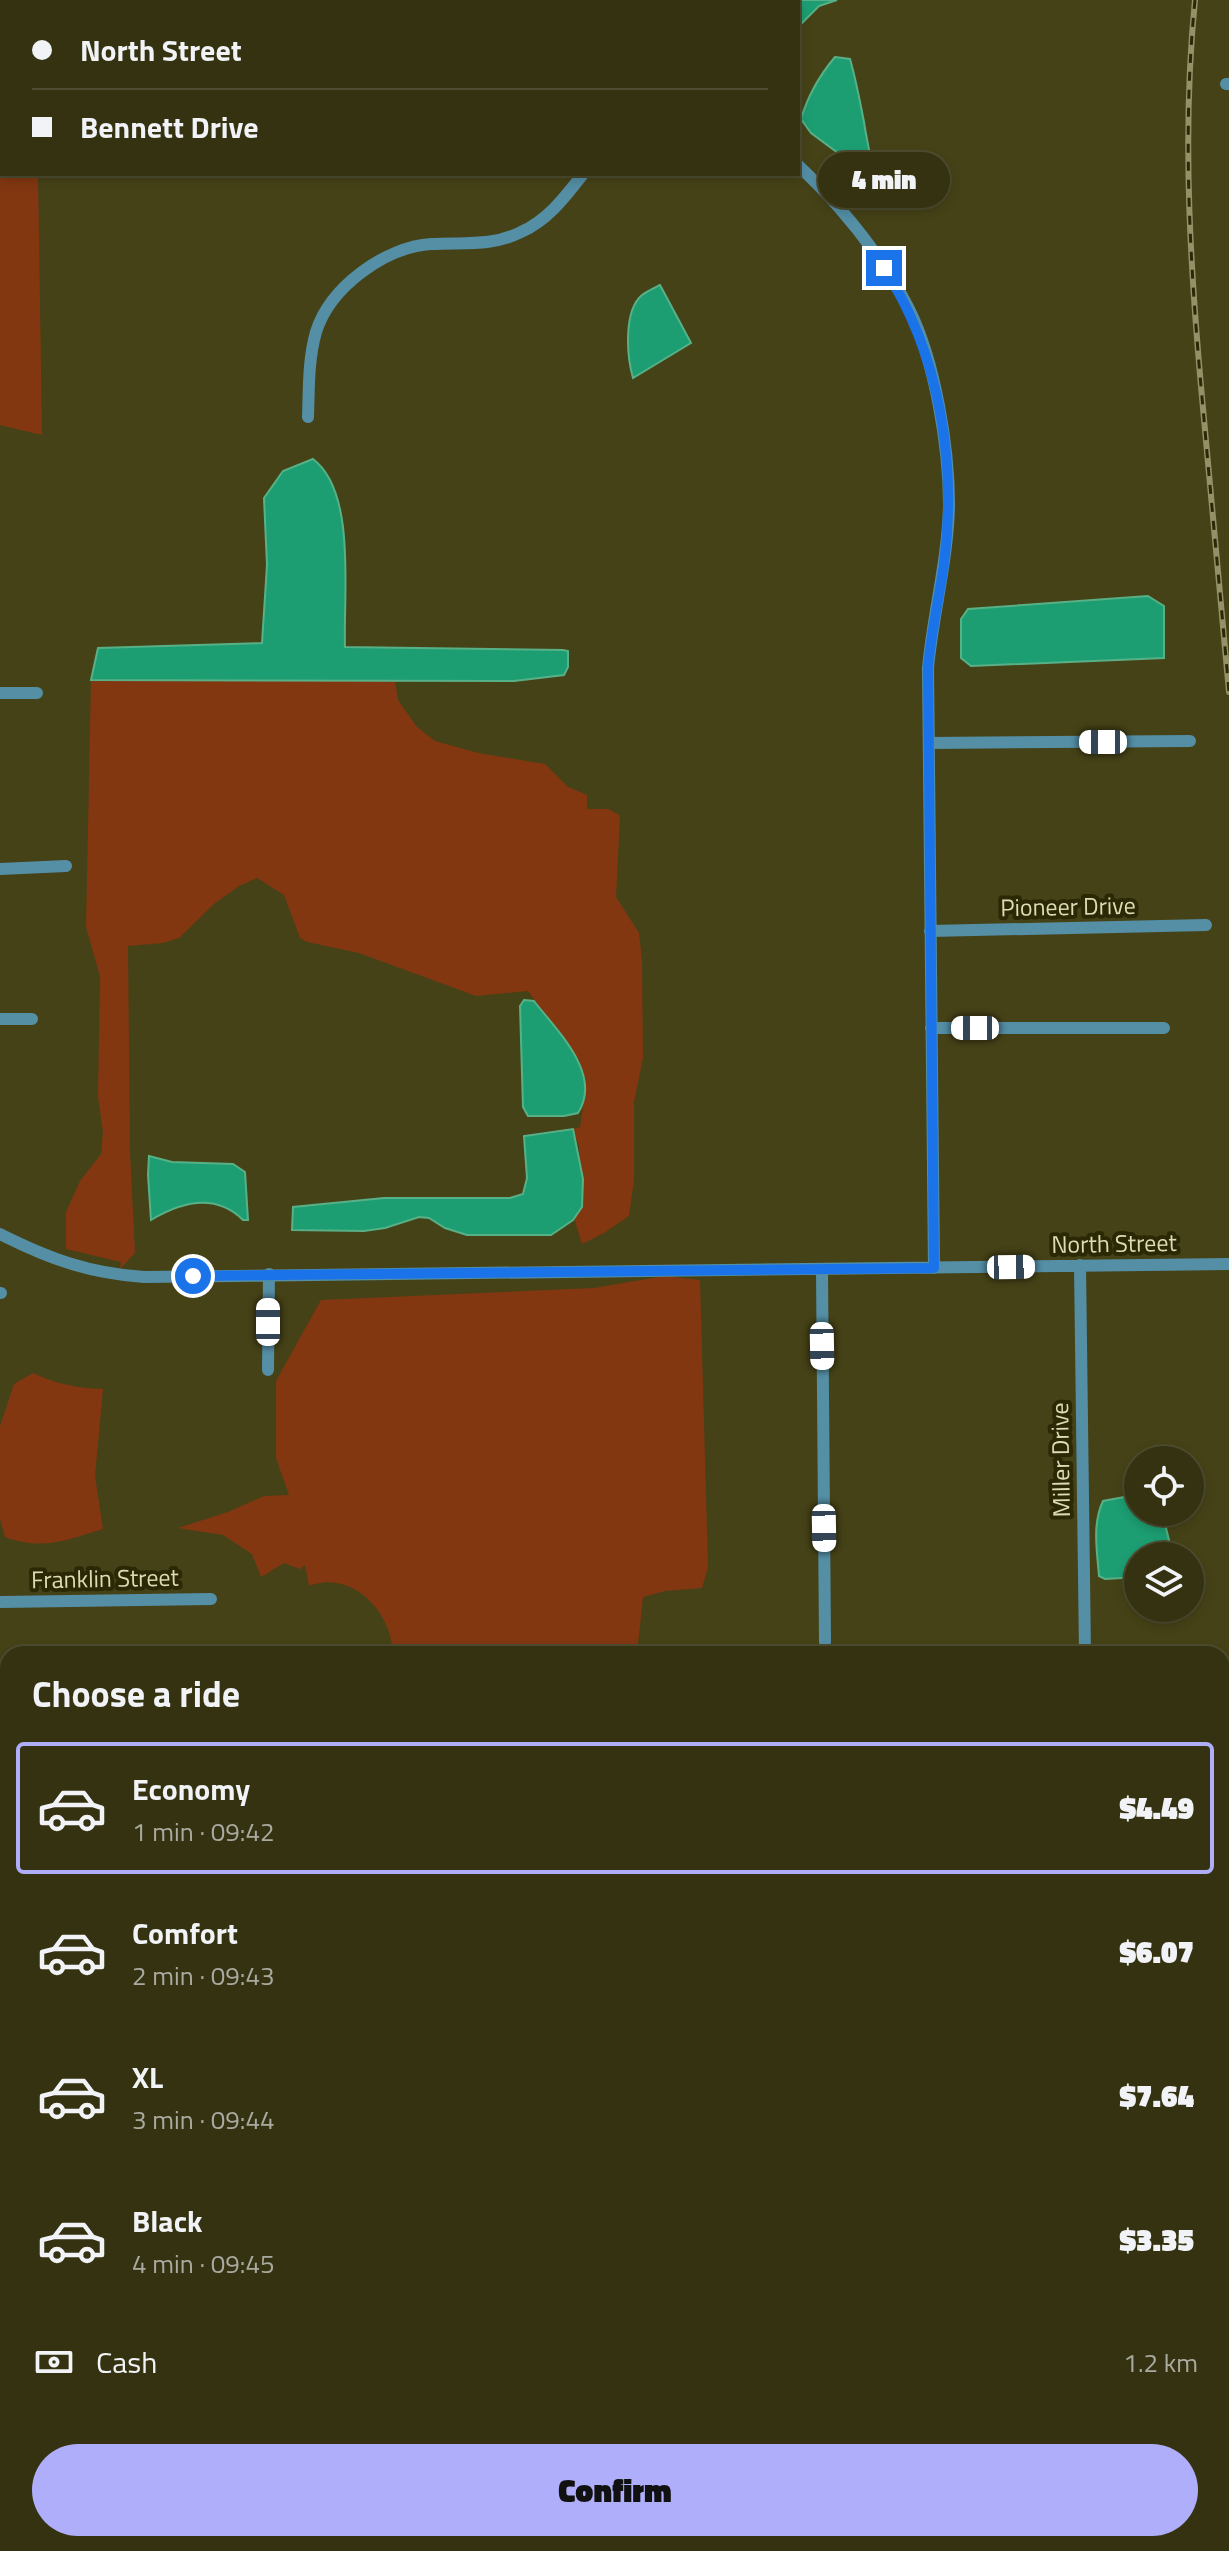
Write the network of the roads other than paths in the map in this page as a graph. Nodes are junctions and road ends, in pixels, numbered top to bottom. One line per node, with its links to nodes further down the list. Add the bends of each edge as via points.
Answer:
1 (800, 167): 7 (street, via 859,230 896,287 910,311 935,392 949,507 928,668)
2 (581, 176): 3 (street, via 539,223 520,233 497,241 407,248 361,273 343,289 317,328)
3 (308, 417)
4 (0, 693): 5 (street)
5 (37, 693)
6 (1190, 741): 7 (street)
7 (929, 743): 11 (street)
8 (66, 866): 9 (street)
9 (0, 869)
10 (1206, 925): 11 (street, Pioneer Drive)
11 (930, 931): 14 (street)
12 (0, 1019): 13 (street)
13 (32, 1019)
14 (931, 1028): 15 (street); 19 (street)
15 (1164, 1028)
16 (0, 1234): 21 (street, North Street, via 53,1259 108,1274)
17 (1229, 1264): 18 (street, North Street)
18 (1080, 1265): 19 (street, North Street); 26 (street, Miller Drive)
19 (934, 1268): 20 (street, North Street)
20 (822, 1270): 21 (street, North Street); 25 (street)
21 (269, 1274): 22 (street)
22 (268, 1370)
23 (211, 1599): 24 (street, Franklin Street)
24 (0, 1602)
25 (825, 1642)
26 (1085, 1646)

